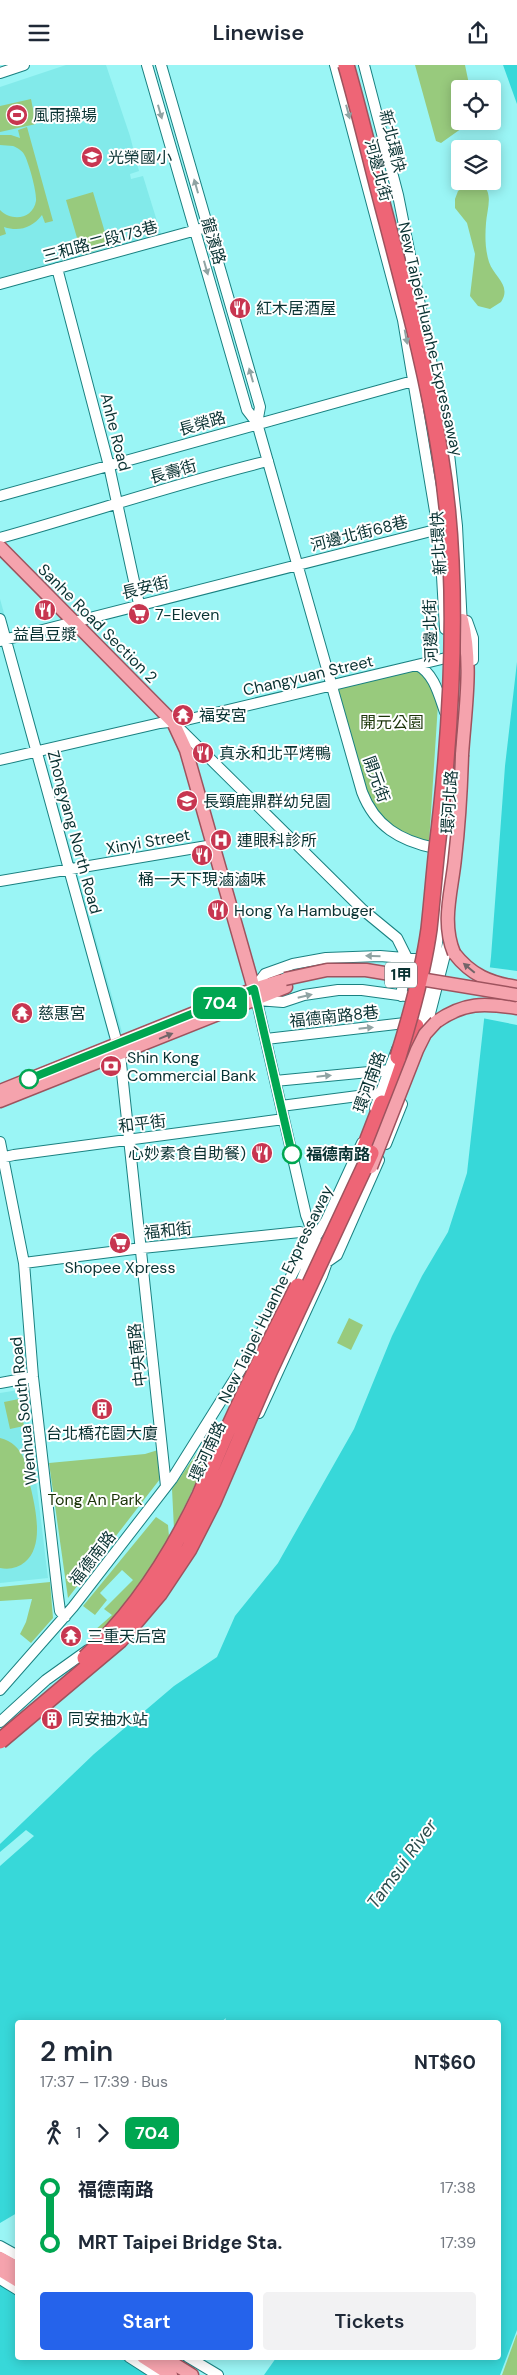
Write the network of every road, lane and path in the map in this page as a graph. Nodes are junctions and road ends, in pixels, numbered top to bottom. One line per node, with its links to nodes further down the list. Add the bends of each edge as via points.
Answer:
1 (24, 65): 8 (street)
2 (147, 65): 10 (street, 龍濱路, one-way to 10)
3 (161, 65): 9 (street, 龍濱路, one-way to 3)
4 (335, 65): 13 (street, 河邊北街, one-way to 13)
5 (346, 65): 80 (highway, New Taipei Huanhe Expressaway, bridge, via 414,328 446,493 451,601 447,765 429,929 419,982 398,1057 363,1152 260,1361 185,1525 148,1587 123,1619 94,1649)
6 (355, 65): 56 (highway, 新北環快, via 422,324 439,401 454,505 459,603 455,756 427,983)
7 (364, 65): 12 (street, 環河北路, via 398,195)
8 (0, 73)
9 (208, 227): 10 (street, 三和路二段173巷); 16 (street, 龍濱路, one-way to 9, via 260,407)
10 (195, 230): 11 (street, 三和路二段173巷); 16 (street, 龍濱路, one-way to 16, via 247,410)
11 (58, 268): 14 (street, 三和路二段173巷); 18 (street, Anhe Road)
12 (414, 272): 13 (street); 21 (street, 環河北路, via 448,445)
13 (393, 276): 15 (street, 河邊北街, one-way to 15)
14 (0, 284)
15 (413, 381): 16 (street, 長榮路); 22 (street, 河邊北街)
16 (257, 423): 17 (street, 龍濱路); 18 (street, 長榮路)
17 (268, 461): 20 (street, 長壽街); 25 (street, 龍濱路)
18 (109, 465): 19 (street, 長榮路); 20 (street, Anhe Road)
19 (0, 496)
20 (117, 502): 23 (street, 長壽街); 27 (street, Anhe Road)
21 (457, 526): 22 (street, 河邊北街68巷); 26 (street, 環河北路)
22 (438, 529): 25 (street, 河邊北街68巷); 32 (street, 河邊北街)
23 (0, 537)
24 (0, 547): 30 (main road, Sanhe Road Section 2)
25 (298, 564): 27 (street, 長安街); 34 (street, 龍濱路)
26 (462, 604): 29 (street, 環河北路); 46 (street, 環河北路, via 472,638 473,659 458,874)
27 (139, 605): 30 (street, 長安街)
28 (0, 619): 31 (street, Zhongyang North Road)
29 (462, 620): 45 (street, 環河北路, via 460,731); 48 (main road, one-way to 29, bridge, via 498,984 471,972 454,953 450,943 447,919 455,858 468,659)
30 (74, 621): 31 (street, 長安街); 36 (main road, Sanhe Road Section 2)
31 (3, 640): 37 (street, Zhongyang North Road)
32 (446, 658): 33 (street, Changyuan Street); 35 (street, 河邊北街)
33 (417, 665): 34 (street, Changyuan Street); 35 (street, via 425,669 431,678)
34 (332, 684): 36 (street, Changyuan Street); 40 (street, 開元街, via 362,792 371,811 388,830 404,839)
35 (445, 712): 40 (street, 河邊北街)
36 (173, 722): 37 (street, Changyuan Street); 39 (main road, Sanhe Road Section 2, via 186,750); 43 (street, via 363,910 397,939)
37 (36, 751): 38 (street, Changyuan Street); 41 (street, Zhongyang North Road)
38 (0, 760)
39 (213, 845): 41 (street, Xinyi Street); 49 (main road, Sanhe Road Section 2)
40 (436, 848): 44 (street, 河邊北街)
41 (69, 869): 42 (street, Xinyi Street); 58 (street, Zhongyang North Road)
42 (0, 881)
43 (408, 958): 44 (street); 49 (street, one-way to 49, via 353,956 293,964 265,973); 51 (street)
44 (421, 960): 45 (street); 52 (street, 河邊北街)
45 (435, 960): 46 (street); 53 (street, 環河北路)
46 (440, 977): 53 (street, 環河北路)
47 (286, 983): 49 (main road, 1甲); 50 (main road, 1甲, bridge, via 327,970 366,970); 54 (main road, 1甲, via 354,977)
48 (517, 987)
49 (255, 994): 51 (street, one-way to 51, via 283,1002 304,995 338,991 362,990); 57 (street); 58 (main road, 1甲)
50 (517, 995)
51 (401, 996): 52 (street)
52 (413, 997): 53 (street); 56 (street, 環河南路)
53 (430, 1000): 71 (street, 環河南路, via 386,1123 328,1250)
54 (517, 1002)
55 (517, 1008): 71 (main road, bridge, via 479,1004 456,1009 425,1034 373,1164)
56 (410, 1025): 57 (street, 福德南路8巷, one-way to 56); 59 (street, 環河南路); 78 (highway, New Taipei Huanhe Expressaway, bridge, via 371,1153 200,1527 159,1594 120,1640)
57 (266, 1039): 60 (street)
58 (119, 1049): 61 (main road, 1甲); 63 (main road, 1甲); 66 (street, Zhongyang North Road)
59 (390, 1070): 60 (street, one-way to 59); 62 (street, 環河南路)
60 (275, 1081): 64 (street)
61 (0, 1091)
62 (381, 1093): 64 (street); 69 (street, 環河南路, via 326,1221)
63 (0, 1101)
64 (281, 1106): 65 (street)
65 (284, 1119): 66 (street, 和平街); 69 (street, via 306,1215)
66 (130, 1140): 68 (street, 和平街); 70 (street, 中央南路)
67 (0, 1142): 68 (street, Wenhua South Road)
68 (2, 1158): 72 (street, Wenhua South Road)
69 (315, 1238): 70 (street, 福和街, via 300,1232); 71 (street); 75 (street, 福德南路, via 300,1259 246,1361); 79 (street, 環河南路, via 309,1264 195,1513 155,1577 99,1642 46,1681)
70 (142, 1248): 72 (street, 福和街); 75 (street, 中央南路)
71 (327, 1262): 78 (highway, bridge, via 315,1273 260,1381 190,1533 159,1584 114,1637); 81 (street, 環河南路, via 204,1529 173,1581 115,1650)
72 (24, 1263): 73 (street, Wenhua South Road)
73 (33, 1377): 74 (street); 76 (street, Wenhua South Road, via 60,1611)
74 (0, 1383)
75 (166, 1486): 76 (street, 福德南路)
76 (65, 1617): 77 (street, 福德南路)
77 (0, 1690)
78 (45, 1702): 81 (highway, New Taipei Huanhe Expressaway, bridge)
79 (0, 1722)
80 (0, 1730)
81 (0, 1742)
82 (0, 2245): 83 (street)
83 (15, 2254)
84 (0, 2258): 85 (main road)
85 (15, 2266)
86 (0, 2270): 88 (main road)
87 (0, 2279): 89 (street)
88 (15, 2279)
89 (15, 2287)
90 (134, 2360): 94 (street)
91 (148, 2360): 95 (main road)
92 (168, 2360): 96 (main road)
93 (193, 2360): 97 (street)
94 (157, 2375)
95 (171, 2375)
96 (192, 2375)
97 (218, 2375)

